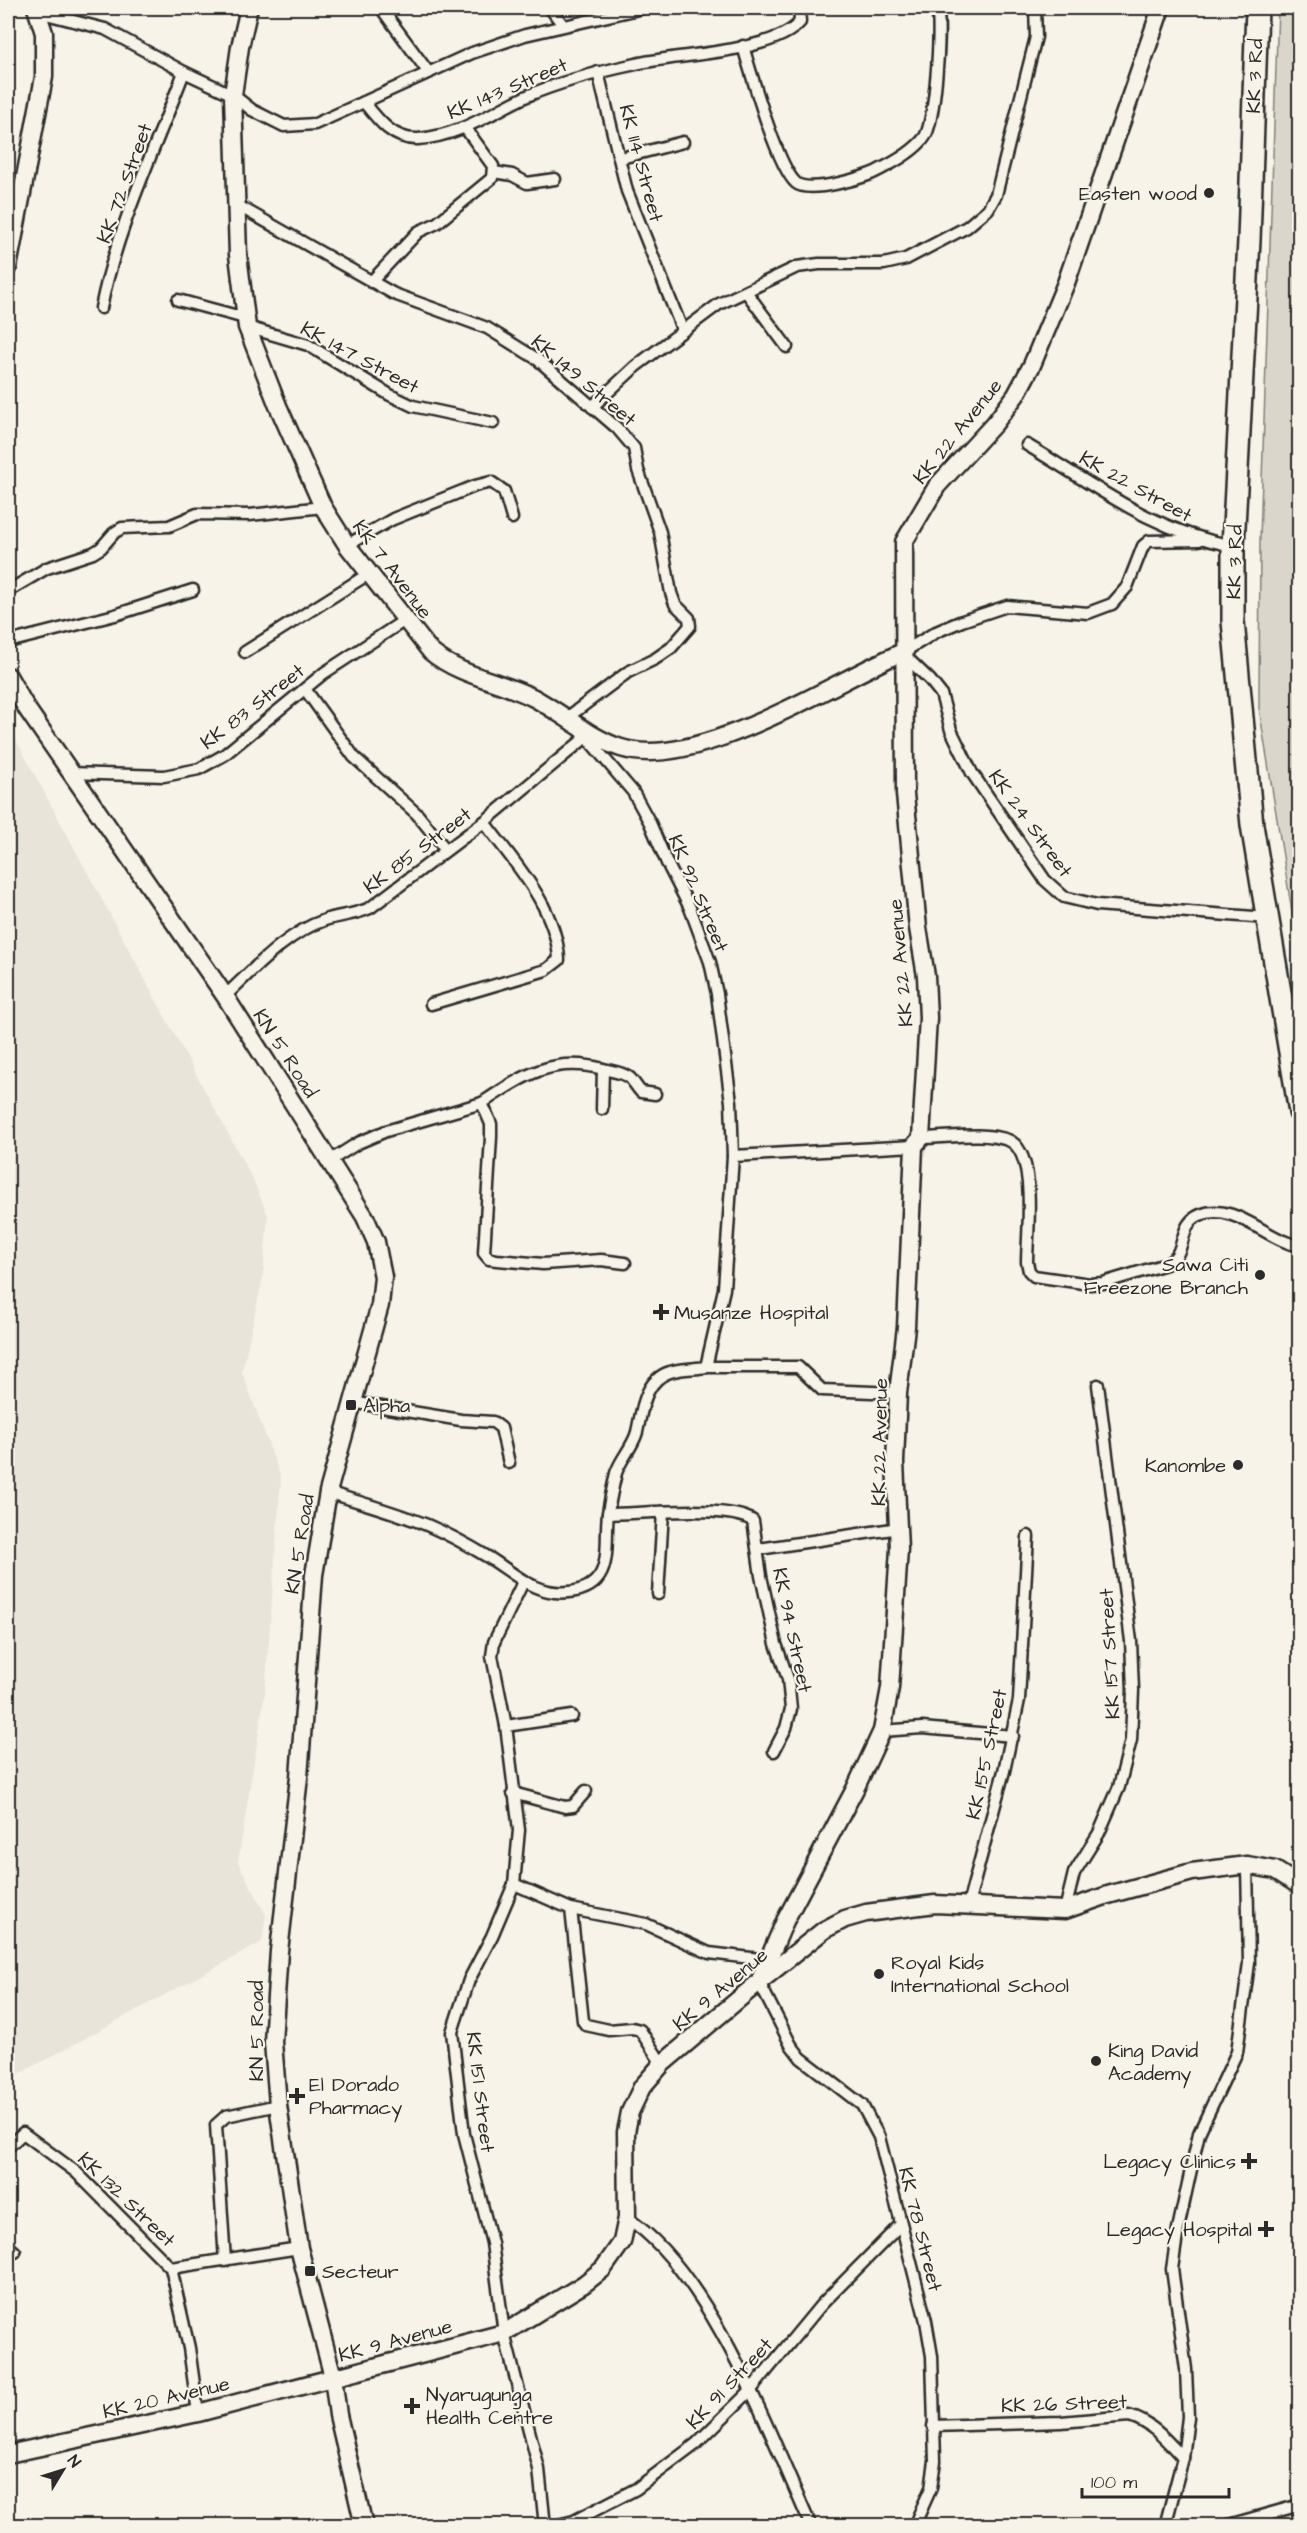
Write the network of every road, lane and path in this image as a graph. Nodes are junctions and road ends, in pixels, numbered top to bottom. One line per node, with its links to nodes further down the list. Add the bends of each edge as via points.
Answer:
1 (249, 8): 16 (main road, KK 7 Avenue)
2 (381, 8): 15 (street)
3 (550, 8): 11 (street)
4 (643, 8): 11 (street)
5 (799, 8): 12 (street, KK 143 Street, via 800,22 792,31)
6 (937, 8): 12 (street, via 933,114 925,138 878,171 847,181 810,188 797,184 762,107)
7 (1035, 8): 26 (street, via 1036,37 996,195 988,209 967,227 906,259 884,264 797,267)
8 (1161, 8): 46 (main road, KK 22 Avenue, via 1066,282 1032,365 1017,395 937,486 904,542)
9 (1257, 8): 39 (highway, KK 3 Rd)
10 (37, 10): 13 (street, via 105,29); 24 (main road, via 44,33 44,76)
11 (563, 25): 15 (street, via 472,53)
12 (743, 46): 14 (street, KK 143 Street)
13 (184, 72): 16 (street); 28 (street, KK 72 Street, via 140,185)
14 (598, 72): 18 (street, KK 143 Street, via 526,97); 20 (street, KK 114 Street)
15 (429, 73): 17 (street)
16 (233, 95): 17 (street, via 284,126 315,124); 23 (main road, KK 7 Avenue)
17 (364, 102): 18 (street, KK 143 Street, via 395,135 417,139)
18 (466, 129): 21 (street, via 494,166)
19 (683, 142): 20 (street)
20 (621, 158): 30 (street, KK 114 Street, via 627,191)
21 (494, 172): 22 (street, via 527,183); 25 (street, via 492,178 437,223 418,232)
22 (555, 179)
23 (235, 204): 25 (street, KK 149 Street); 29 (main road, KK 7 Avenue)
24 (8, 267)
25 (371, 282): 32 (street, KK 149 Street, via 487,328 537,359)
26 (747, 293): 30 (street, via 719,304); 31 (street)
27 (178, 300): 29 (street)
28 (101, 308)
29 (246, 322): 33 (street, KK 147 Street, via 308,345 413,406); 35 (main road, KK 7 Avenue)
30 (682, 329): 32 (street)
31 (787, 347)
32 (592, 407): 49 (street, KK 149 Street, via 634,448 660,532 671,593 691,622 671,648 628,672)
33 (493, 423)
34 (1027, 445): 37 (street, KK 22 Street, via 1164,527)
35 (323, 507): 38 (main road, KK 7 Avenue); 42 (street, via 250,515 197,514 169,526 122,528 93,553 47,568)
36 (512, 518): 38 (street, via 504,491 491,482 393,519)
37 (1199, 540): 39 (street, KK 22 Street); 46 (street, via 1149,541 1143,546 1121,596 1112,604 1088,613 1007,606 936,632)
38 (347, 544): 40 (main road, KK 7 Avenue)
39 (1233, 546): 54 (highway, KK 3 Rd, via 1233,621 1242,737)
40 (370, 573): 43 (main road, KK 7 Avenue); 45 (street)
41 (193, 590): 44 (street)
42 (8, 591)
43 (405, 620): 48 (street, KK 83 Street); 49 (main road, KK 7 Avenue, via 444,663 501,684)
44 (8, 642)
45 (245, 652)
46 (905, 654): 50 (main road, KK 7 Avenue, via 770,716 677,750 648,752 621,748); 54 (street, KK 24 Street, via 941,694 951,730 972,773 1045,880 1064,897 1097,905); 62 (main road, KK 22 Avenue, via 905,794 928,1018)
47 (8, 676): 51 (main road, KN 5 Road)
48 (305, 689): 51 (street, KK 83 Street, via 224,754 199,769 164,776); 53 (street, via 354,758 417,814)
49 (568, 717): 50 (main road, KK 7 Avenue)
50 (589, 735): 52 (street, KK 85 Street); 63 (street, KK 92 Street, via 645,813 700,934 717,994 731,1102)
51 (70, 773): 55 (main road, KN 5 Road)
52 (484, 822): 53 (street, KK 85 Street); 56 (street, via 530,885 547,916 559,960 546,970)
53 (446, 850): 55 (street, KK 85 Street, via 370,908 356,915 326,920 305,931 274,952)
54 (1267, 918): 61 (highway, KK 3 Rd)
55 (225, 996): 64 (main road, KN 5 Road)
56 (431, 1004)
57 (603, 1069): 58 (street, via 630,1078 641,1092); 59 (street, via 574,1063 541,1068); 60 (street)
58 (656, 1094)
59 (482, 1103): 64 (street, via 386,1131); 66 (street, via 491,1124 484,1253 489,1259 543,1264 578,1260)
60 (602, 1109)
61 (1299, 1112)
62 (917, 1142): 63 (street); 65 (street, via 993,1137 1010,1140 1020,1148 1028,1188 1027,1262 1034,1276 1103,1283 1166,1264 1181,1251 1186,1226 1204,1213 1237,1217); 69 (main road, KK 22 Avenue)
63 (733, 1155): 67 (street, KK 92 Street, via 724,1289)
64 (331, 1160): 70 (main road, KN 5 Road, via 365,1217 376,1242 383,1277 380,1305)
65 (1299, 1246)
66 (625, 1263)
67 (706, 1367): 69 (street, via 798,1367 822,1390); 74 (street, via 670,1372 661,1377 642,1402 637,1432 617,1472)
68 (1098, 1385): 92 (street, KK 157 Street, via 1131,1641 1131,1740 1119,1787 1099,1833 1074,1872)
69 (898, 1393): 75 (main road, KK 22 Avenue, via 895,1462)
70 (351, 1402): 71 (street, via 493,1422 501,1428); 72 (main road, KN 5 Road)
71 (509, 1463)
72 (328, 1492): 78 (street, via 434,1529 491,1559); 96 (main road, KN 5 Road, via 311,1597 300,1765 276,1989 273,2042)
73 (663, 1512): 74 (street, KK 94 Street); 77 (street, KK 94 Street, via 747,1516 756,1529); 79 (street)
74 (608, 1514): 78 (street, via 608,1555 596,1581 569,1592 547,1592)
75 (899, 1528): 77 (street, KK 94 Street); 82 (main road, KK 22 Avenue, via 890,1689)
76 (1028, 1536): 83 (street, KK 155 Street)
77 (759, 1549): 84 (street, KK 94 Street, via 765,1595 788,1679 791,1709)
78 (523, 1582): 81 (street, KK 151 Street, via 494,1642 492,1656)
79 (658, 1594)
80 (572, 1716): 81 (street)
81 (506, 1726): 86 (street, KK 151 Street)
82 (882, 1731): 83 (street, via 922,1728); 93 (main road, KK 22 Avenue)
83 (1013, 1736): 90 (street, KK 155 Street)
84 (774, 1751)
85 (586, 1791): 86 (street, via 573,1806 565,1807)
86 (513, 1793): 88 (street, KK 151 Street, via 519,1830)
87 (1246, 1865): 89 (main road, KK 9 Avenue, via 1275,1870); 92 (main road, KK 9 Avenue, via 1192,1872); 109 (street, via 1249,1963 1238,2052 1199,2133 1172,2269 1186,2369 1188,2417)
88 (514, 1884): 91 (street); 103 (street, KK 151 Street, via 470,1980 452,2032 464,2134 492,2243)
89 (1299, 1886)
90 (968, 1905): 92 (main road, KK 9 Avenue); 94 (main road, KK 9 Avenue, via 903,1907 844,1919 824,1930)
91 (571, 1909): 93 (street, via 646,1924 709,1953); 95 (street, via 583,2020 595,2028 640,2030)
92 (1065, 1910)
93 (768, 1960): 94 (main road, KK 22 Avenue)
94 (759, 1982): 95 (main road, KK 9 Avenue); 99 (street, KK 78 Street, via 790,2045 801,2058 849,2093 872,2120)
95 (662, 2064): 98 (main road, KK 9 Avenue, via 642,2087 630,2112)
96 (278, 2105): 100 (main road, KN 5 Road); 101 (street, via 226,2116 216,2126)
97 (8, 2147): 102 (street, KK 132 Street, via 23,2133 76,2172)
98 (627, 2218): 103 (main road, KK 9 Avenue, via 622,2242 603,2269); 105 (street, via 653,2238 702,2301)
99 (900, 2225): 105 (street, KK 91 Street, via 821,2305); 107 (street, KK 78 Street, via 932,2356)
100 (299, 2248): 101 (street); 104 (main road, KN 5 Road)
101 (225, 2261): 102 (street)
102 (171, 2268): 106 (street, KK 132 Street, via 189,2348)
103 (504, 2333): 104 (main road, KK 9 Avenue); 112 (street, KK 151 Street, via 539,2469)
104 (333, 2378): 106 (main road, KK 20 Avenue); 111 (main road, KN 5 Road)
105 (750, 2391): 113 (street, KK 91 Street, via 696,2444 653,2478 574,2521); 114 (street)
106 (198, 2413): 108 (main road, KK 20 Avenue)
107 (933, 2426): 109 (street, KK 26 Street, via 1130,2416 1160,2434); 115 (street, KK 78 Street, via 935,2461 931,2488)
108 (8, 2454)
109 (1183, 2457): 116 (street)
110 (1299, 2505): 117 (street)
111 (364, 2526)
112 (545, 2526)
113 (554, 2526)
114 (811, 2526)
115 (914, 2526)
116 (1165, 2526)
117 (1225, 2526)

